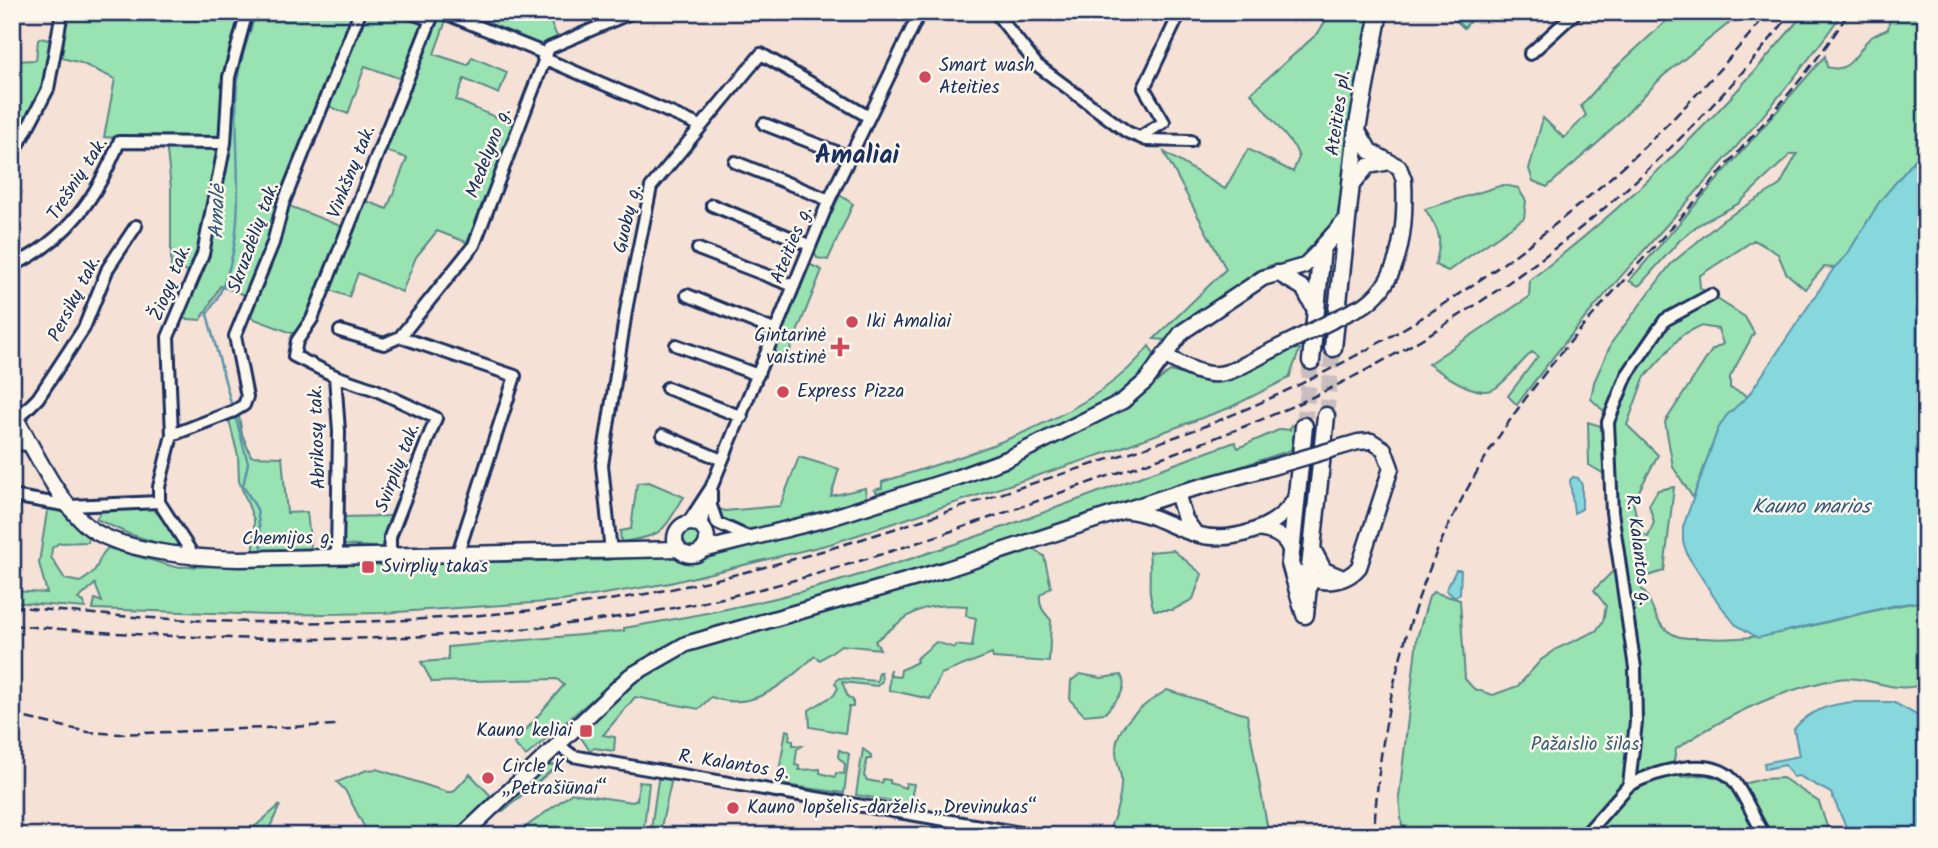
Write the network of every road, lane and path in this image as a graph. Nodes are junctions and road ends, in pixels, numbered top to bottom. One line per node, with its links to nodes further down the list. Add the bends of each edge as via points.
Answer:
1 (61, 12): 22 (street, via 48,89)
2 (247, 12): 21 (street, Žiogų tak., via 229,77)
3 (360, 12): 55 (street, Skruzdėlių tak., via 235,336 247,397 244,405)
4 (408, 12): 12 (street)
5 (442, 12): 14 (street)
6 (632, 12): 14 (street, via 549,48)
7 (920, 12): 15 (street, Ateities g.)
8 (995, 12): 19 (street, via 1037,65 1127,132)
9 (1164, 12): 19 (street, via 1177,19 1144,83 1164,122)
10 (1379, 12): 18 (highway, Ateities pl.)
11 (1576, 12): 13 (street)
12 (432, 16): 43 (street, Vinkšnų tak., via 312,319)
13 (1530, 54)
14 (545, 56): 17 (street); 42 (street, Medelyno g., via 474,245)
15 (869, 117): 17 (street, Guobų g., via 761,54); 23 (street, Ateities g.)
16 (764, 124): 23 (street)
17 (701, 126): 77 (street, Guobų g., via 657,176 643,218 602,465)
18 (1357, 129): 25 (main road, via 1370,151); 26 (highway, Ateities pl.)
19 (1142, 136): 20 (street, via 1146,140)
20 (1191, 141)
21 (225, 143): 34 (street, Trešnių tak., via 119,142 109,166 61,236); 55 (street, Žiogų tak., via 203,254 168,337)
22 (12, 157)
23 (849, 158): 27 (street, Ateities g.)
24 (735, 162): 27 (street)
25 (1392, 162): 26 (main road, via 1368,166); 46 (main road, bridge, via 1405,185 1395,267 1384,288 1366,304 1227,372 1209,376 1192,372)
26 (1351, 186): 29 (highway, Ateities pl.)
27 (829, 200): 31 (street, Ateities g.)
28 (712, 205): 31 (street)
29 (1347, 220): 32 (highway); 45 (highway, Ateities pl.)
30 (136, 226): 51 (street, Persikų tak., via 108,268 84,328 38,398)
31 (809, 245): 36 (street, Ateities g.)
32 (1322, 248): 35 (main road, Chemijos g., via 1304,265); 39 (highway)
33 (698, 249): 36 (street)
34 (12, 266)
35 (1277, 273): 39 (main road, via 1303,288); 46 (main road, Chemijos g., via 1182,332)
36 (794, 286): 41 (street, Ateities g.)
37 (687, 295): 41 (street)
38 (1711, 295): 87 (street, R. Kalantos g., via 1665,320 1627,375 1608,422 1612,512 1635,668 1636,722)
39 (1316, 315): 47 (highway)
40 (341, 331): 42 (street, via 384,344)
41 (776, 331): 48 (street, Ateities g.)
42 (400, 337): 80 (street, via 514,376)
43 (297, 341): 49 (street, Abrikosų tak., via 294,356)
44 (676, 345): 48 (street)
45 (1333, 348)
46 (1164, 355): 71 (main road, Chemijos g., via 1146,381 1123,401 1007,459 827,519)
47 (1311, 361)
48 (758, 375): 53 (street, Ateities g.)
49 (335, 376): 78 (street, Abrikosų tak.); 79 (street, Svirplių tak., via 436,418 390,537)
50 (667, 388): 53 (street)
51 (15, 416): 58 (main road, Chemijos g.)
52 (1326, 416): 72 (highway)
53 (742, 417): 59 (street, Ateities g.)
54 (1304, 426): 63 (highway)
55 (172, 435): 64 (street, Žiogų tak.)
56 (663, 435): 59 (street)
57 (12, 444): 58 (street)
58 (32, 445): 65 (main road, Chemijos g.)
59 (722, 460): 60 (street, Ateities g.)
60 (709, 492): 67 (street, Ateities g.); 71 (street, via 717,523)
61 (1177, 493): 66 (main road); 70 (main road, via 1188,526); 83 (main road, bridge, via 1371,442 1388,454 1390,475 1362,562)
62 (12, 495): 65 (street)
63 (1297, 496): 68 (main road, via 1283,517); 74 (highway)
64 (159, 502): 65 (street); 81 (street)
65 (70, 506): 81 (main road, Chemijos g., via 88,526 105,535)
66 (1120, 512): 70 (main road, via 1137,512); 86 (main road, via 871,592 686,643 630,676)
67 (698, 528): 69 (main road); 71 (main road); 76 (main road)
68 (1258, 529): 70 (main road, via 1217,537); 74 (main road, via 1277,533)
69 (676, 534): 73 (main road); 75 (main road, Chemijos g.)
70 (1199, 535)
71 (744, 539): 76 (main road, Chemijos g.)
72 (1312, 547): 82 (highway); 83 (main road, via 1324,570)
73 (678, 549): 75 (main road, Chemijos g.); 76 (main road, Chemijos g., via 691,555)
74 (1290, 549): 82 (main road, via 1296,567); 85 (highway, via 1293,581)
75 (632, 550): 77 (main road, Chemijos g.)
76 (703, 550)
77 (611, 552): 80 (main road, Chemijos g.)
78 (337, 556): 79 (main road, Chemijos g.); 81 (main road, Chemijos g.)
79 (390, 556): 80 (main road, Chemijos g.)
80 (457, 556)
81 (195, 558)
82 (1309, 578): 84 (main road); 85 (highway)
83 (1345, 578): 84 (main road)
84 (1327, 582): 85 (main road, via 1317,589)
85 (1305, 615)
86 (557, 744): 88 (main road); 89 (street, R. Kalantos g., via 580,758)
87 (1629, 785): 90 (street); 91 (street, via 1685,768 1712,769 1733,779)
88 (462, 836)
89 (1038, 836)
90 (1584, 836)
91 (1765, 836)

